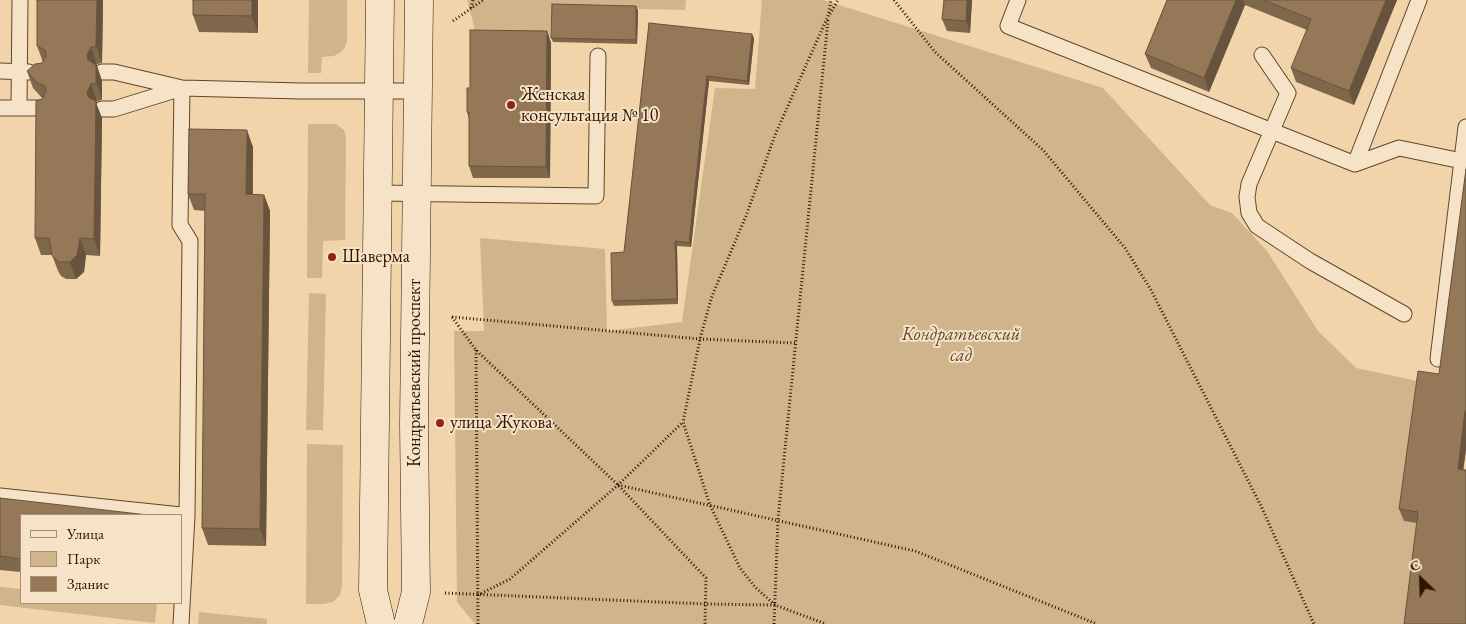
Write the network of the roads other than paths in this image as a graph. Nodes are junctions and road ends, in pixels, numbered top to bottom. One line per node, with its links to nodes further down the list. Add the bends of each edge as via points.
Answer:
1 (20, 0): 9 (lane)
2 (380, 0): 13 (main road)
3 (419, 0): 14 (main road, Кондратьевский проспект)
4 (1018, 0): 20 (lane, via 1008,26)
5 (1419, 0): 22 (lane)
6 (1262, 55): 20 (lane, via 1288,93)
7 (598, 56): 24 (lane, via 596,196)
8 (0, 71): 9 (lane)
9 (19, 72): 10 (lane); 16 (lane)
10 (43, 72)
11 (102, 72): 12 (lane)
12 (182, 88): 13 (lane); 18 (lane, via 114,109); 29 (lane, via 180,225 190,241)
13 (379, 91): 14 (lane); 23 (main road)
14 (418, 91): 24 (main road, Кондратьевский проспект)
15 (0, 108): 16 (lane)
16 (19, 108): 17 (lane)
17 (42, 108)
18 (102, 108)
19 (1466, 127): 21 (lane)
20 (1272, 132): 22 (lane); 25 (lane, via 1249,184 1249,213 1257,226 1310,261)
21 (1462, 161): 22 (lane, via 1399,148); 26 (lane)
22 (1355, 164)
23 (378, 193): 24 (lane); 33 (main road, via 373,590)
24 (416, 194): 34 (main road, Кондратьевский проспект, via 416,592)
25 (1404, 314)
26 (1438, 359)
27 (0, 496): 28 (lane)
28 (165, 514)
29 (183, 516): 30 (lane)
30 (182, 570)
31 (181, 604): 32 (lane)
32 (181, 624)
33 (381, 624)
34 (408, 624)

